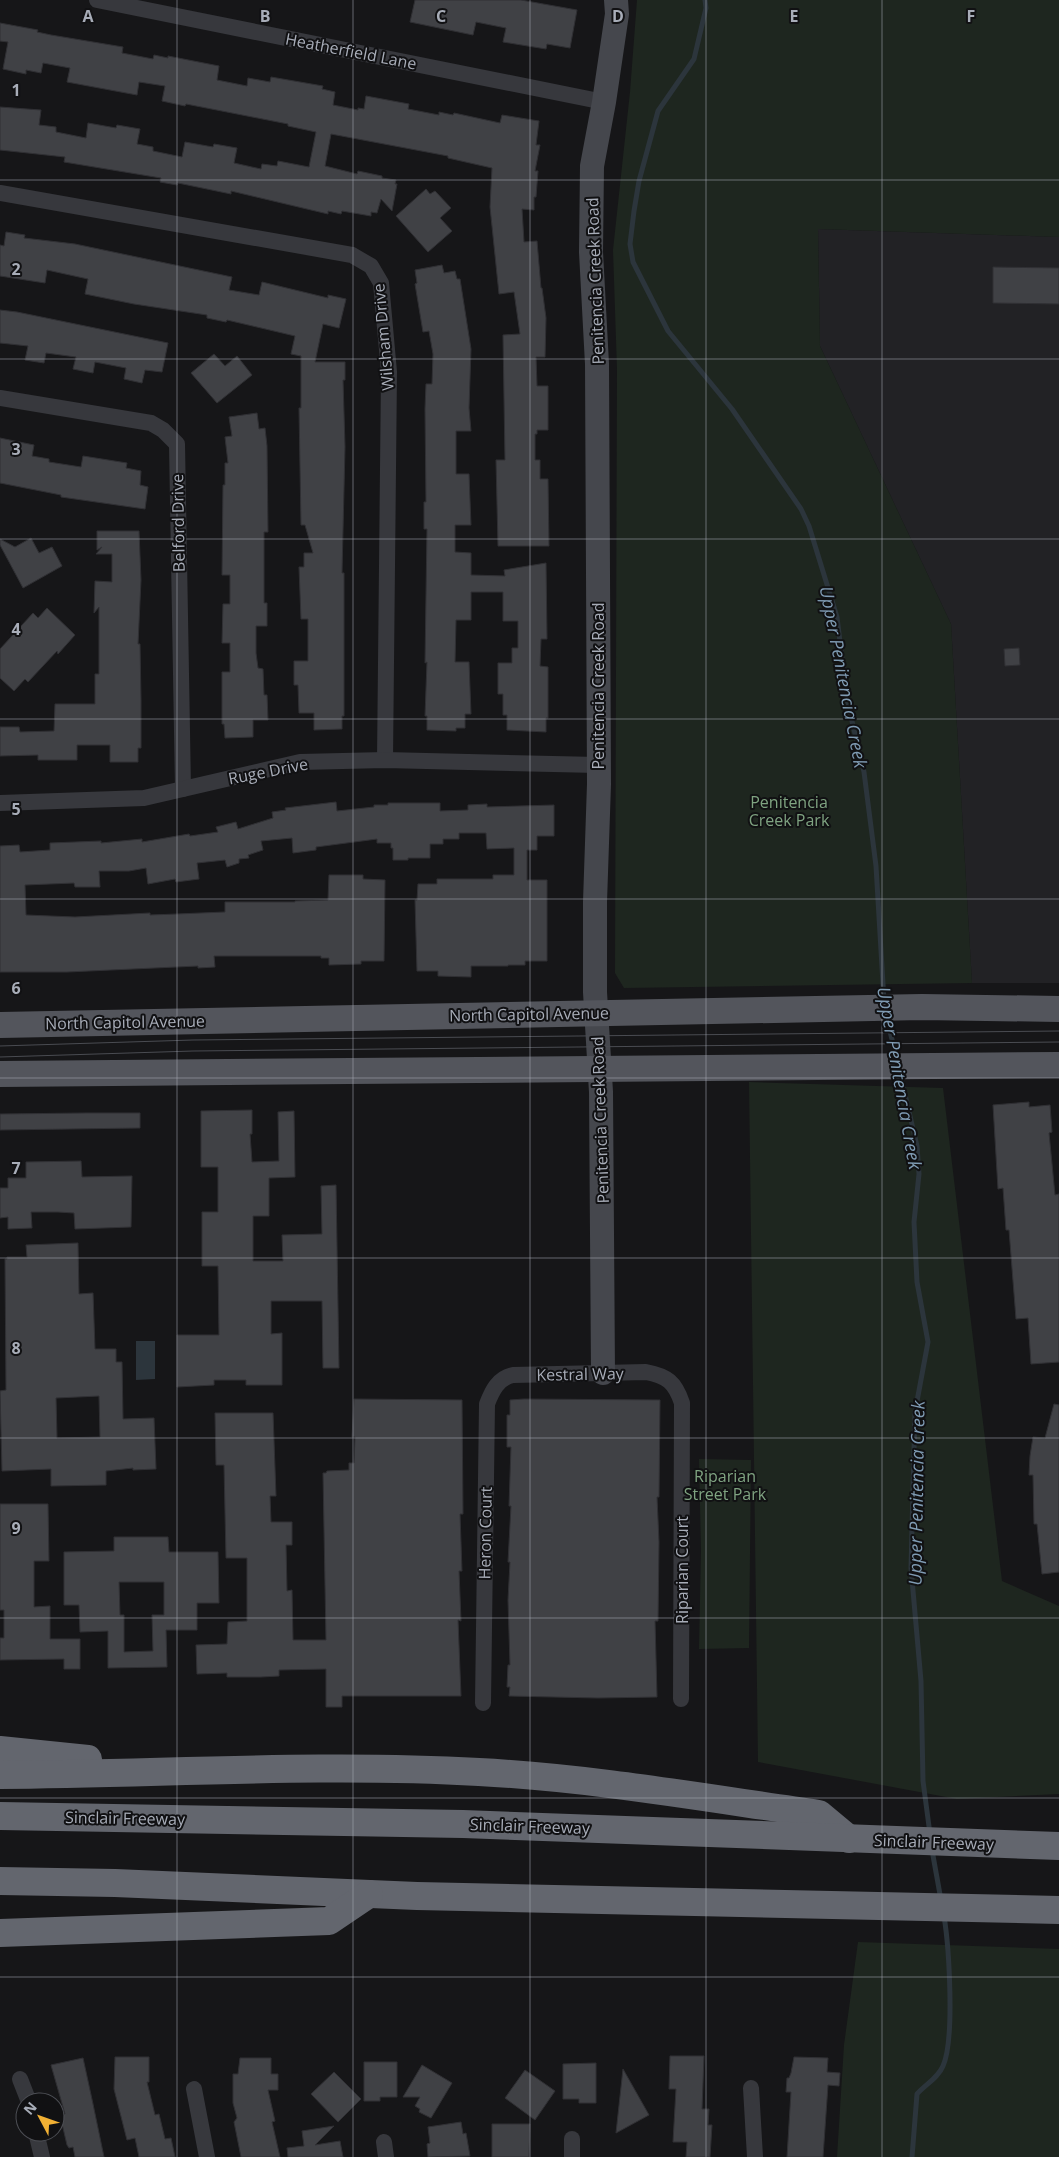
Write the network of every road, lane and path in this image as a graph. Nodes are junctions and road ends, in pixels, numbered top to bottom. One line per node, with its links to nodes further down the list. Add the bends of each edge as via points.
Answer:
1 (97, 0): 3 (street, Heatherfield Lane)
2 (616, 0): 3 (street, Penitencia Creek Road, via 617,14)
3 (604, 102): 7 (street, Penitencia Creek Road, via 592,166 591,252 598,364)
4 (0, 193): 6 (street, Wilsham Drive, via 352,255 370,266 381,283 389,372)
5 (0, 398): 8 (street, Belford Drive, via 151,423 177,444)
6 (385, 760): 7 (street, Ruge Drive); 8 (street, Ruge Drive, via 300,762)
7 (598, 765): 11 (street, Penitencia Creek Road)
8 (183, 789): 9 (street, Ruge Drive, via 144,798)
9 (0, 803)
10 (1059, 1008): 11 (main road, North Capitol Avenue, via 922,1007)
11 (596, 1014): 12 (main road, North Capitol Avenue); 14 (street, Penitencia Creek Road)
12 (0, 1025)
13 (1059, 1065): 14 (main road)
14 (600, 1069): 15 (main road); 17 (street, Penitencia Creek Road)
15 (0, 1074)
16 (646, 1372): 17 (street, Kestral Way); 19 (street, Riparian Court, via 662,1375 671,1382 682,1403)
17 (603, 1373): 18 (street, Kestral Way)
18 (514, 1375): 20 (street, Heron Court, via 499,1382 487,1404)
19 (681, 1699)
20 (483, 1703)
21 (0, 1750): 22 (highway)
22 (206, 1772): 23 (highway); 25 (highway, via 396,1769 570,1778 819,1814)
23 (0, 1774)
24 (0, 1816): 25 (highway, Sinclair Freeway, via 462,1824)
25 (862, 1839): 26 (highway, Sinclair Freeway)
26 (1059, 1846)
27 (0, 1881): 28 (highway)
28 (370, 1894): 29 (highway); 31 (highway, via 329,1921)
29 (1059, 1910)
30 (0, 1923): 31 (highway)
31 (73, 1931): 32 (highway)
32 (0, 1933)
33 (20, 2079): 36 (street)
34 (751, 2088): 42 (street)
35 (194, 2089): 40 (street)
36 (25, 2092)
37 (572, 2140): 41 (street)
38 (38, 2142): 39 (street)
39 (42, 2157)
40 (207, 2157)
41 (572, 2157)
42 (755, 2157)

